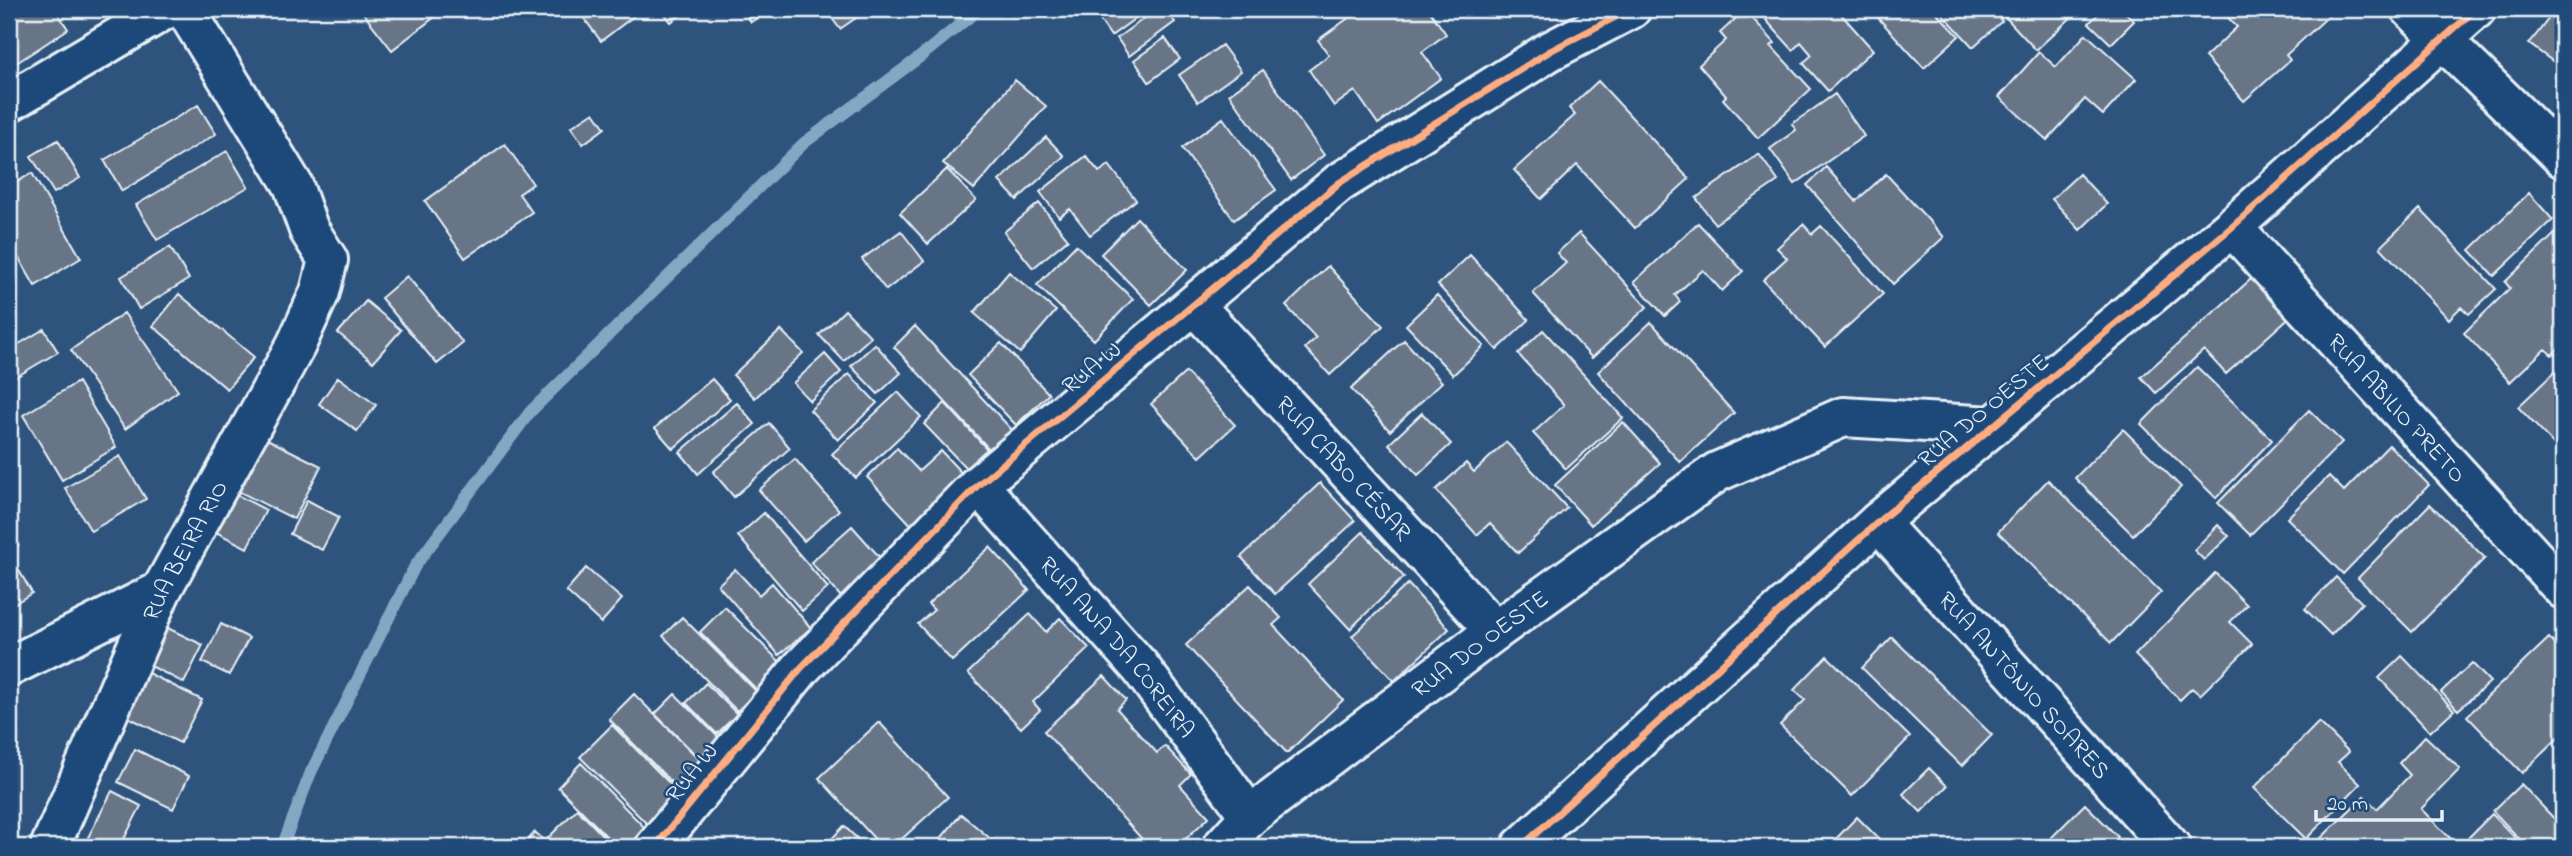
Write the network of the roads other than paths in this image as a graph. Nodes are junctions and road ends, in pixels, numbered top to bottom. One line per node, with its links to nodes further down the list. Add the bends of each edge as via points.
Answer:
1 (166, 9): 7 (street)
2 (185, 9): 15 (street, RUA BEIRA RIO, via 293,185 309,230 328,260 320,292 296,345)
3 (1631, 9): 10 (street, RUA W, via 1550,51 1339,183)
4 (2411, 9): 6 (street)
5 (2476, 9): 6 (street, RUA DO OESTE)
6 (2444, 41): 8 (street); 9 (street, RUA DO OESTE)
7 (9, 102)
8 (2563, 158)
9 (2232, 227): 11 (street, RUA DO OESTE); 14 (street, RUA ABILIO PRETO)
10 (1195, 306): 12 (street, RUA W); 16 (street, RUA CABO CÉSAR)
11 (1993, 426): 13 (street, RUA DO OESTE); 16 (street, RUA DO OESTE, via 1843,418 1717,472)
12 (978, 485): 18 (street, RUA ANA DA COREIRA, via 1140,667); 21 (street, RUA W, via 801,667)
13 (1878, 522): 19 (street, RUA DO OESTE); 23 (street, RUA ANTÔNIO SOARES)
14 (2563, 589)
15 (161, 592): 17 (street); 20 (street, RUA BEIRA RIO)
16 (1495, 631): 18 (street, RUA DO OESTE)
17 (9, 667)
18 (1250, 816): 22 (street, RUA DO OESTE)
19 (1529, 844)
20 (50, 847)
21 (655, 847)
22 (1222, 847)
23 (2171, 847)

